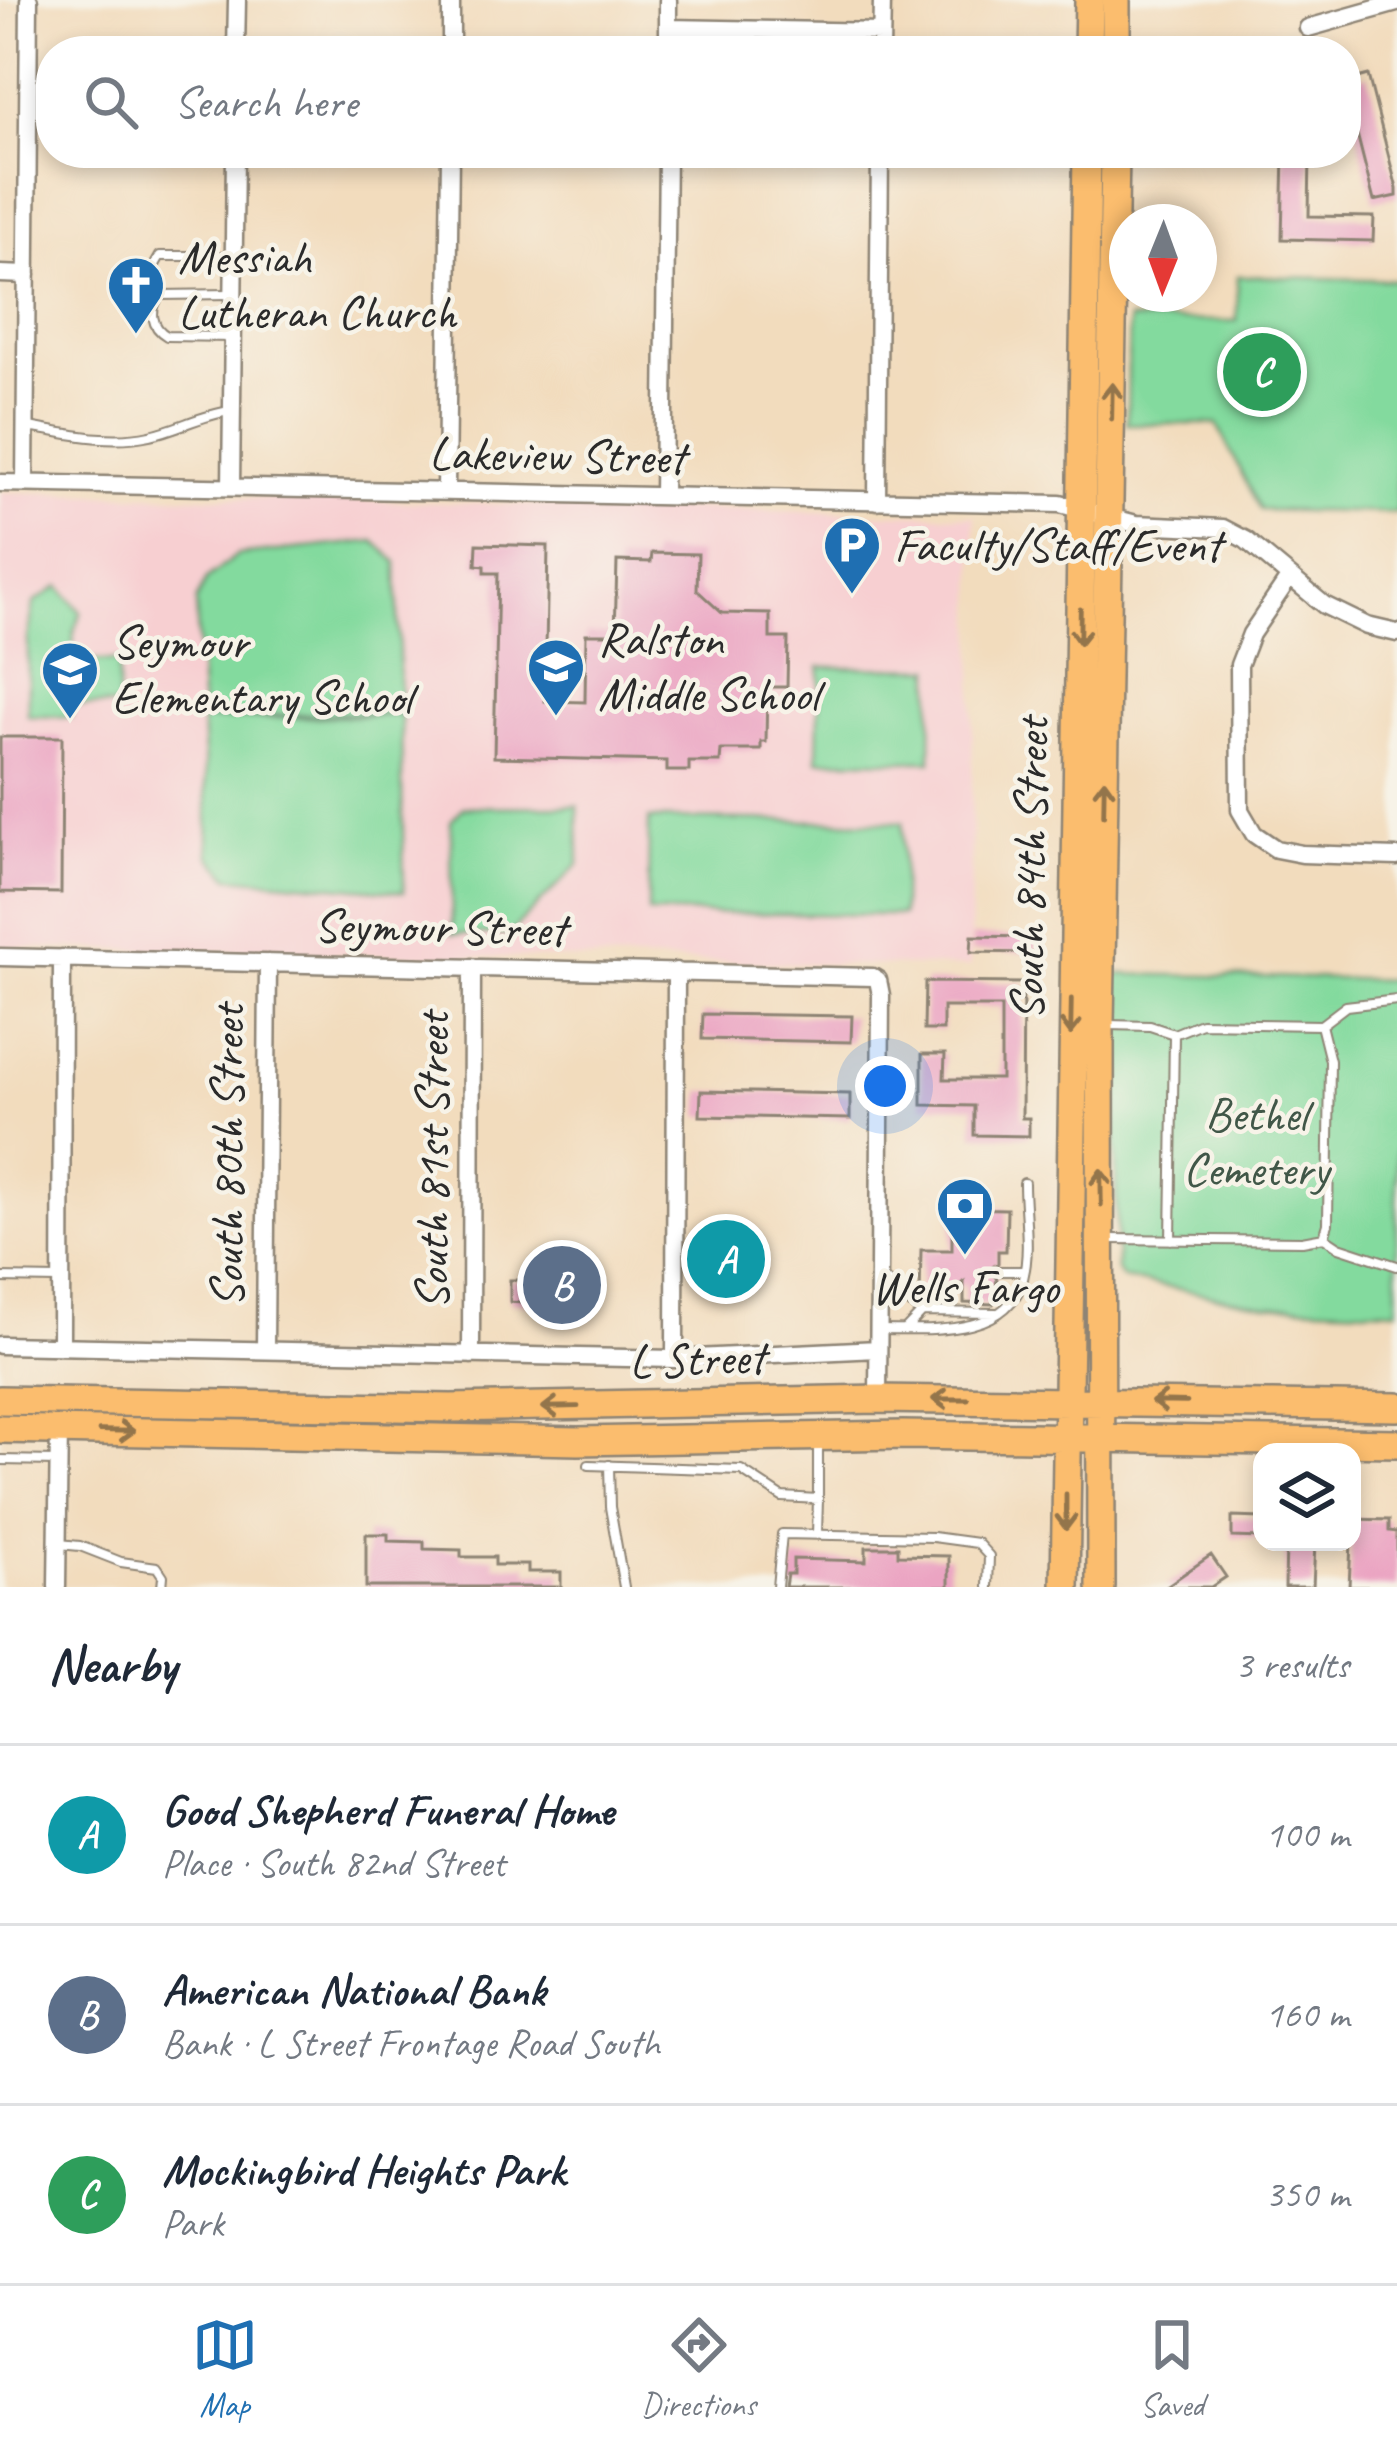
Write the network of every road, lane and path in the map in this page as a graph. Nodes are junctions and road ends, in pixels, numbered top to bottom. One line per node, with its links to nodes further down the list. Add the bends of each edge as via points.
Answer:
1 (28, 0): 26 (street)
2 (237, 0): 11 (street)
3 (451, 0): 12 (street)
4 (668, 0): 9 (street)
5 (882, 0): 15 (street)
6 (1089, 0): 16 (main road)
7 (1116, 0): 17 (main road)
8 (1397, 3): 10 (street)
9 (668, 28): 13 (street); 14 (street)
10 (1308, 28)
11 (236, 36)
12 (451, 36)
13 (668, 36)
14 (799, 36)
15 (881, 36)
16 (1088, 36)
17 (1116, 36)
18 (235, 168): 24 (street)
19 (450, 168): 35 (street)
20 (667, 168): 36 (street)
21 (880, 168): 37 (street)
22 (1087, 168): 38 (main road, South 84th Street)
23 (1114, 168): 38 (main road, South 84th Street, one-way to 23)
24 (233, 256): 27 (street); 28 (lane, via 160,256 152,270)
25 (0, 274): 26 (street)
26 (27, 274): 31 (street)
27 (233, 294): 28 (lane); 29 (street)
28 (160, 295): 29 (lane, via 153,304 158,331)
29 (232, 337): 30 (street)
30 (232, 411): 31 (lane, via 106,439); 34 (street)
31 (26, 426): 33 (street)
32 (0, 483): 33 (street, Lakeview Street)
33 (25, 484): 34 (street, Lakeview Street)
34 (231, 487): 35 (street, Lakeview Street)
35 (446, 491): 36 (street, Lakeview Street)
36 (663, 496): 37 (street, Lakeview Street)
37 (877, 501): 38 (street, Lakeview Street, via 1060,504)
38 (1096, 514): 39 (street, Lakeview Street, via 1222,528); 48 (main road, South 84th Street, one-way to 38); 73 (main road, South 84th Street, one-way to 73)
39 (1289, 578): 40 (street, Lakeview Street, via 1342,615); 41 (street, via 1238,665 1238,798 1254,834 1276,849)
40 (1397, 633)
41 (1397, 856)
42 (0, 957): 43 (street, Seymour Street)
43 (62, 958): 44 (street, Seymour Street); 60 (street)
44 (268, 963): 45 (street, Seymour Street); 68 (street, South 80th Street)
45 (472, 967): 46 (street, Seymour Street); 69 (street, South 81st Street)
46 (676, 971): 58 (street, Seymour Street, via 878,980); 70 (street)
47 (1397, 1000): 49 (lane, via 1346,1006)
48 (1100, 1024): 50 (lane); 53 (main road, South 84th Street, one-way to 48)
49 (1321, 1025): 50 (lane, via 1201,1023); 52 (lane, via 1330,1060)
50 (1174, 1034): 54 (lane)
51 (1024, 1183): 57 (lane)
52 (1324, 1237): 54 (lane); 55 (lane)
53 (1101, 1239): 54 (lane); 75 (main road, South 84th Street)
54 (1172, 1240)
55 (1397, 1266)
56 (998, 1271): 57 (lane)
57 (1024, 1271): 63 (lane, via 1017,1293)
58 (879, 1274): 62 (lane); 65 (street)
59 (0, 1278): 60 (lane)
60 (62, 1279): 67 (street)
61 (935, 1299): 62 (lane)
62 (920, 1312): 63 (lane); 64 (lane)
63 (997, 1313): 64 (lane, via 969,1327)
64 (905, 1330): 65 (lane)
65 (878, 1340): 70 (street); 71 (street)
66 (0, 1345): 67 (street)
67 (61, 1346): 68 (street)
68 (266, 1350): 69 (street)
69 (471, 1355): 70 (street)
70 (675, 1359)
71 (878, 1399): 73 (main road, L Street, one-way to 71); 74 (main road, L Street, one-way to 74, via 488,1408)
72 (0, 1400): 74 (main road, L Street)
73 (1066, 1400): 75 (main road, L Street); 80 (main road, South 84th Street)
74 (60, 1401): 78 (street)
75 (1102, 1401): 76 (main road, L Street, one-way to 75); 81 (main road, South 84th Street)
76 (1397, 1407)
77 (0, 1429): 78 (main road, L Street)
78 (59, 1430): 79 (main road, L Street, one-way to 79, via 578,1441); 84 (street)
79 (818, 1436): 80 (main road, L Street); 87 (lane)
80 (1066, 1436): 81 (main road, L Street); 95 (main road, South 84th Street, one-way to 95)
81 (1102, 1437): 82 (main road, L Street); 96 (main road, South 84th Street)
82 (1397, 1443)
83 (0, 1460): 84 (lane)
84 (59, 1461): 89 (street)
85 (589, 1465): 86 (lane)
86 (609, 1465): 87 (lane, via 742,1470 782,1497); 92 (lane)
87 (818, 1498): 88 (lane)
88 (818, 1534): 93 (lane, via 782,1534); 94 (lane, via 977,1543 989,1556)
89 (58, 1544): 90 (street); 91 (lane, via 157,1567)
90 (57, 1587)
91 (162, 1587)
92 (624, 1587)
93 (777, 1587)
94 (988, 1587)
95 (1066, 1587)
96 (1101, 1587)

